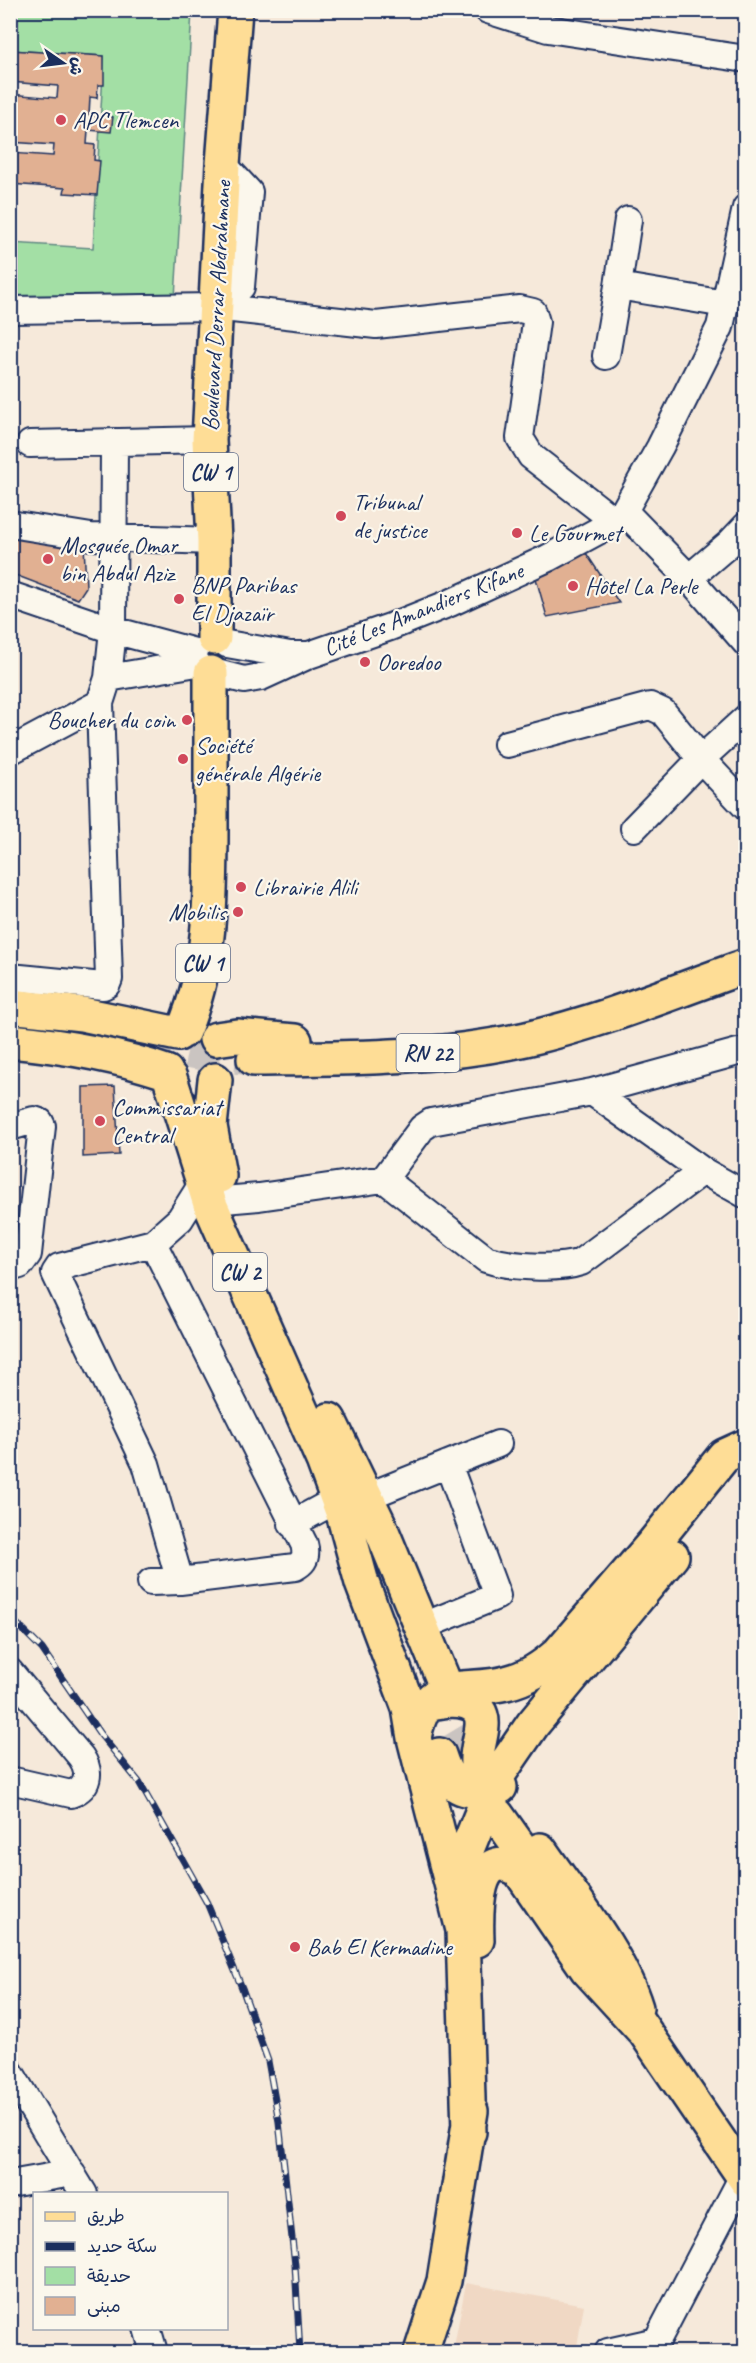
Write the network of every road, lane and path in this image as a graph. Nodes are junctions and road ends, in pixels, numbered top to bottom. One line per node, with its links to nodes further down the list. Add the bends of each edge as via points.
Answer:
1 (235, 10): 8 (main road, Boulevard Derrar Abdrahmane / CW 1)
2 (488, 10): 3 (street, via 548,29)
3 (746, 59)
4 (746, 208): 7 (street, Cité Les Amandiers Kifane)
5 (628, 220): 6 (street)
6 (618, 286): 7 (street); 10 (street)
7 (725, 304): 14 (street, Cité Les Amandiers Kifane, via 720,327 660,447)
8 (214, 307): 9 (street); 11 (main road, Boulevard Derrar Abdrahmane / CW 1); 14 (street, via 376,326 520,309 533,312 536,322 520,438 531,456)
9 (10, 310)
10 (606, 356)
11 (209, 440): 12 (street); 18 (main road, Boulevard Derrar Abdrahmane / CW 1)
12 (114, 442): 13 (street); 17 (street)
13 (30, 444)
14 (618, 515): 19 (street); 23 (street, Cité Les Amandiers Kifane, via 598,531 549,558 390,627 309,655)
15 (10, 524): 17 (street)
16 (746, 526): 19 (street)
17 (113, 537): 18 (street); 21 (street)
18 (214, 541): 23 (main road, Boulevard Derrar Abdrahmane / CW 1)
19 (689, 578): 22 (street)
20 (10, 595): 21 (street)
21 (113, 630): 23 (street); 24 (street)
22 (746, 643)
23 (210, 657): 24 (street); 39 (main road, Boulevard Derrar Abdrahmane / CW 1, via 211,891)
24 (108, 678): 25 (street)
25 (100, 703): 28 (street); 33 (street, via 109,980 103,986)
26 (746, 718): 29 (street)
27 (507, 744): 29 (street, via 650,706 663,712)
28 (10, 752)
29 (701, 759): 30 (street); 31 (street)
30 (746, 807)
31 (634, 828)
32 (746, 966): 37 (main road, RN 22)
33 (10, 977)
34 (10, 984): 36 (street, via 23,988)
35 (10, 1006): 36 (main road)
36 (47, 1008): 39 (main road)
37 (598, 1018): 39 (main road, via 569,1016 399,1041 326,1043); 43 (main road, RN 22, via 523,1039 461,1049 369,1058); 45 (main road, via 571,1041 549,1050 448,1067 345,1076)
38 (10, 1022): 41 (main road)
39 (197, 1035): 44 (main road, via 166,1046); 45 (main road, via 220,1045 223,1060)
40 (10, 1041): 44 (main road, via 88,1051 137,1062)
41 (139, 1042)
42 (746, 1052): 46 (street)
43 (254, 1059)
44 (168, 1075): 45 (main road, via 178,1085 197,1089); 51 (main road, CW 2)
45 (217, 1077): 51 (main road, CW 2, via 210,1126)
46 (592, 1092): 48 (street); 49 (street, via 431,1122 422,1128)
47 (10, 1127): 53 (street, via 34,1120 42,1126 28,1254 20,1265)
48 (703, 1171): 49 (street, via 581,1262 570,1266 501,1264 486,1259); 50 (street)
49 (384, 1179): 51 (street)
50 (746, 1195)
51 (216, 1202): 52 (street, via 180,1219); 58 (main road, CW 2)
52 (153, 1243): 59 (street); 60 (street, via 59,1267 55,1273 146,1464)
53 (10, 1268)
54 (746, 1431): 56 (street)
55 (498, 1444): 57 (street)
56 (738, 1456): 64 (main road, via 542,1668 504,1684); 66 (main road, via 533,1724)
57 (448, 1464): 58 (street); 62 (street, via 497,1596)
58 (353, 1503): 59 (street); 62 (main road); 64 (main road); 65 (main road, via 362,1582)
59 (292, 1524): 60 (street, via 306,1550 304,1561 295,1567)
60 (180, 1581): 61 (street)
61 (151, 1582)
62 (421, 1627): 64 (main road)
63 (10, 1672): 67 (street, via 81,1757 88,1774 86,1784 71,1794)
64 (433, 1694): 65 (main road, via 418,1720); 66 (main road, via 468,1701 479,1711 482,1726 478,1743)
65 (426, 1746): 66 (main road, via 449,1779 463,1789 480,1790); 69 (main road, via 434,1823)
66 (487, 1771): 69 (main road); 70 (main road, via 605,1945 631,1992)
67 (10, 1780)
68 (498, 1815): 70 (main road)
69 (455, 1896): 72 (main road, via 463,1930)
70 (643, 2030): 72 (main road, via 587,1969 519,1870 505,1864 490,1868 480,1881 480,2018); 73 (main road)
71 (10, 2072): 74 (street)
72 (469, 2132): 79 (main road, via 444,2282)
73 (744, 2178): 77 (street)
74 (78, 2183): 75 (street)
75 (10, 2184)
76 (148, 2330): 78 (street)
77 (654, 2347): 80 (street)
78 (154, 2352)
79 (421, 2352)
80 (608, 2352)

